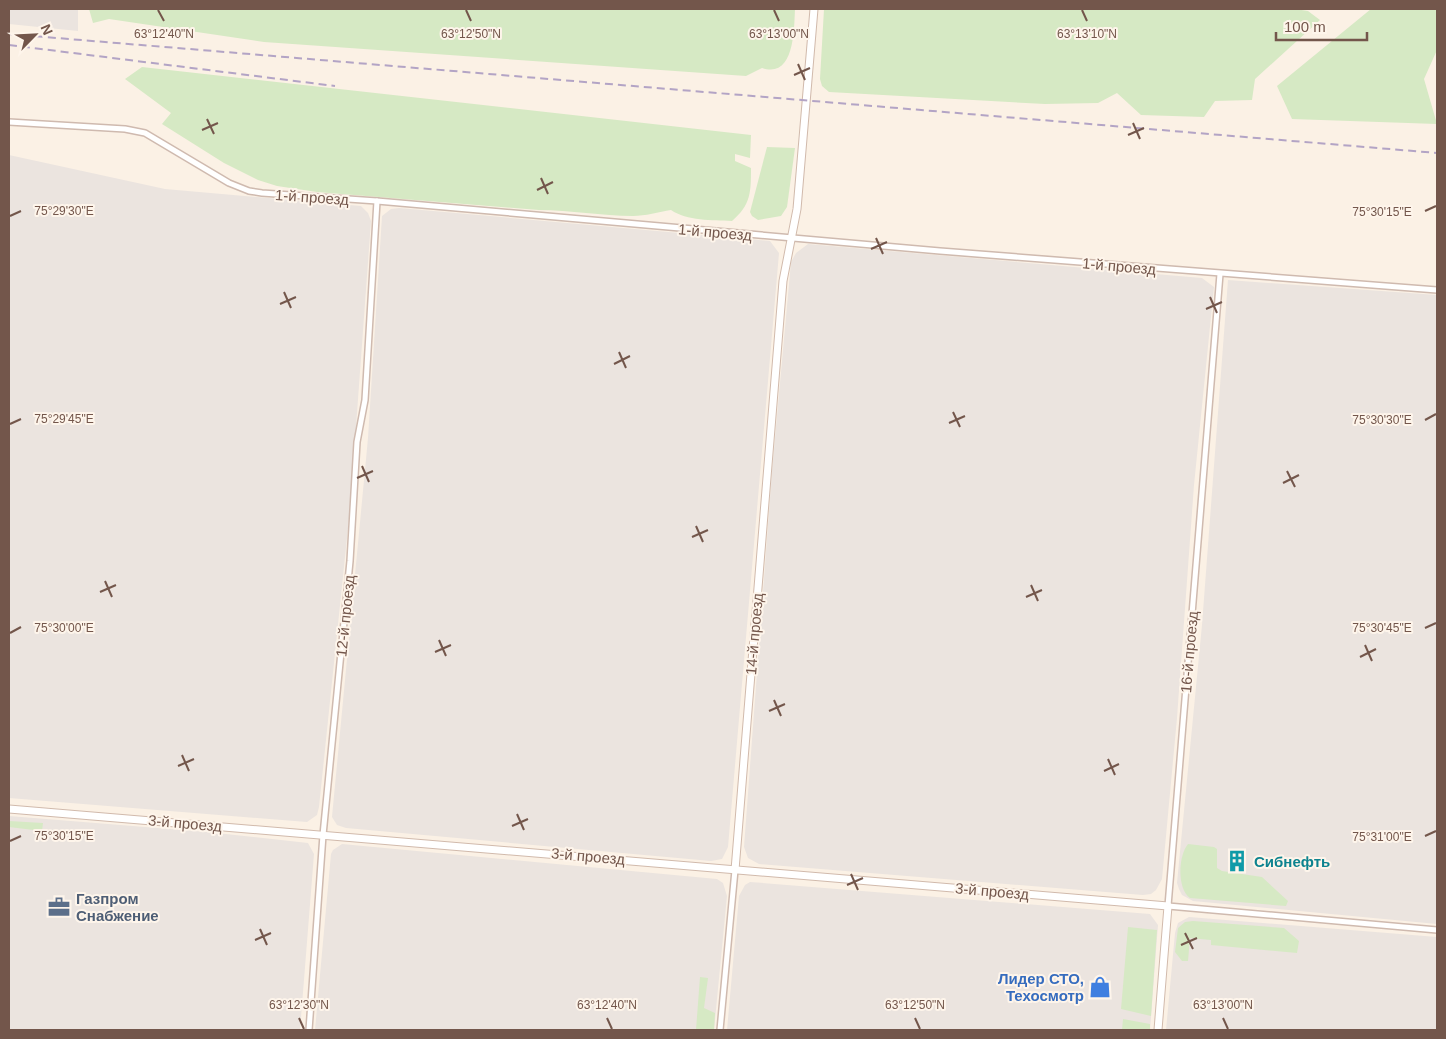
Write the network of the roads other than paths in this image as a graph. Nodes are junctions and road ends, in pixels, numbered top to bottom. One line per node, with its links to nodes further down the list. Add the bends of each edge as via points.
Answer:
1 (814, 9): 4 (street, 14-й проезд, via 797,210)
2 (9, 122): 3 (street, 1-й проезд, via 135,130 153,136 249,191)
3 (376, 201): 4 (street, 1-й проезд); 8 (street, 12-й проезд, via 365,400 357,442 350,561)
4 (791, 238): 5 (street, 1-й проезд); 9 (street, 14-й проезд, via 783,281)
5 (1220, 274): 6 (street, 1-й проезд); 10 (street, 16-й проезд)
6 (1437, 290)
7 (9, 809): 8 (street, 3-й проезд)
8 (323, 835): 9 (street, 3-й проезд); 12 (street, 12-й проезд)
9 (735, 870): 10 (street, 3-й проезд); 13 (street, 14-й проезд)
10 (1168, 906): 11 (street); 14 (street, 16-й проезд)
11 (1437, 930)
12 (309, 1030)
13 (720, 1030)
14 (1158, 1030)

